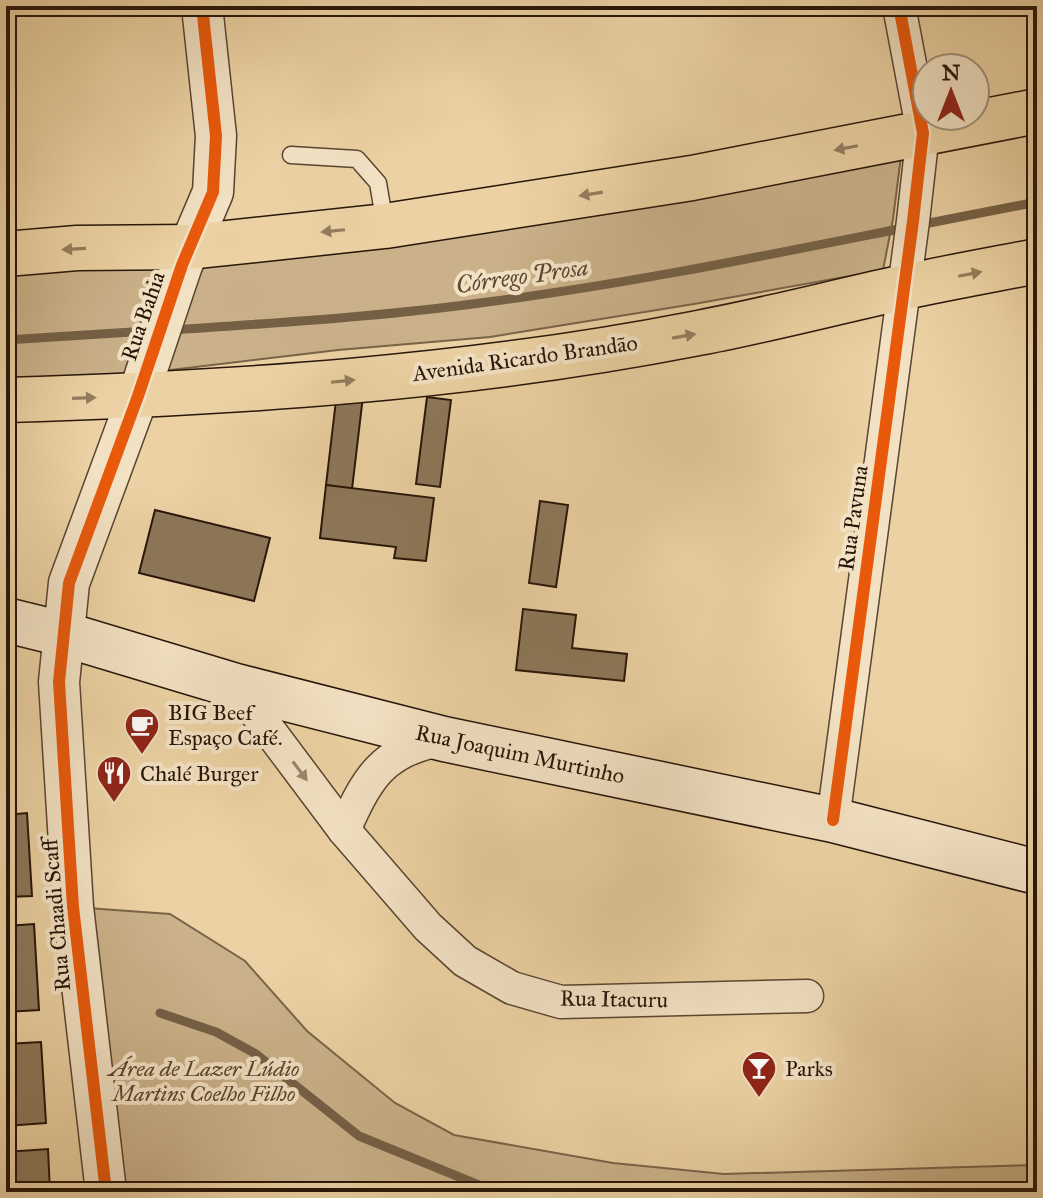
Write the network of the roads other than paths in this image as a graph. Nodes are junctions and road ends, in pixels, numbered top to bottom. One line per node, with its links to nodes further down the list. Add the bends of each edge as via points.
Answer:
1 (202, 6): 8 (street, Rua Bahia, via 216,136 213,192)
2 (899, 6): 4 (street, Rua Pavuna)
3 (1037, 111): 4 (main road)
4 (922, 143): 6 (main road, one-way to 6); 10 (street, Rua Pavuna)
5 (291, 155): 6 (lane, via 357,159 378,183)
6 (385, 226): 8 (main road, one-way to 8)
7 (6, 254): 8 (main road, one-way to 7, via 77,248)
8 (185, 256): 11 (street, Rua Bahia)
9 (1037, 261): 10 (main road, Avenida Ricardo Brandão, one-way to 9)
10 (906, 272): 11 (main road, Avenida Ricardo Brandão, one-way to 10, via 338,382 488,366 693,334); 17 (street, Rua Pavuna)
11 (142, 381): 12 (main road, Avenida Ricardo Brandão, one-way to 11); 14 (street, Rua Bahia, via 69,583)
12 (6, 400)
13 (6, 620): 14 (main road, Rua Joaquim Murtinho)
14 (63, 634): 15 (main road, Rua Joaquim Murtinho); 21 (street, Rua Chaadi Scaff, via 59,682 73,907)
15 (236, 686): 16 (main road, Rua Joaquim Murtinho); 18 (street, Rua Itacuru, one-way to 18)
16 (444, 739): 17 (main road, Rua Joaquim Murtinho); 18 (street, via 402,750 380,769 363,788)
17 (833, 820): 19 (main road, Rua Joaquim Murtinho)
18 (344, 830): 20 (street, Rua Itacuru, via 428,927 465,961 512,988 561,1002)
19 (1037, 872)
20 (807, 996)
21 (106, 1192)

